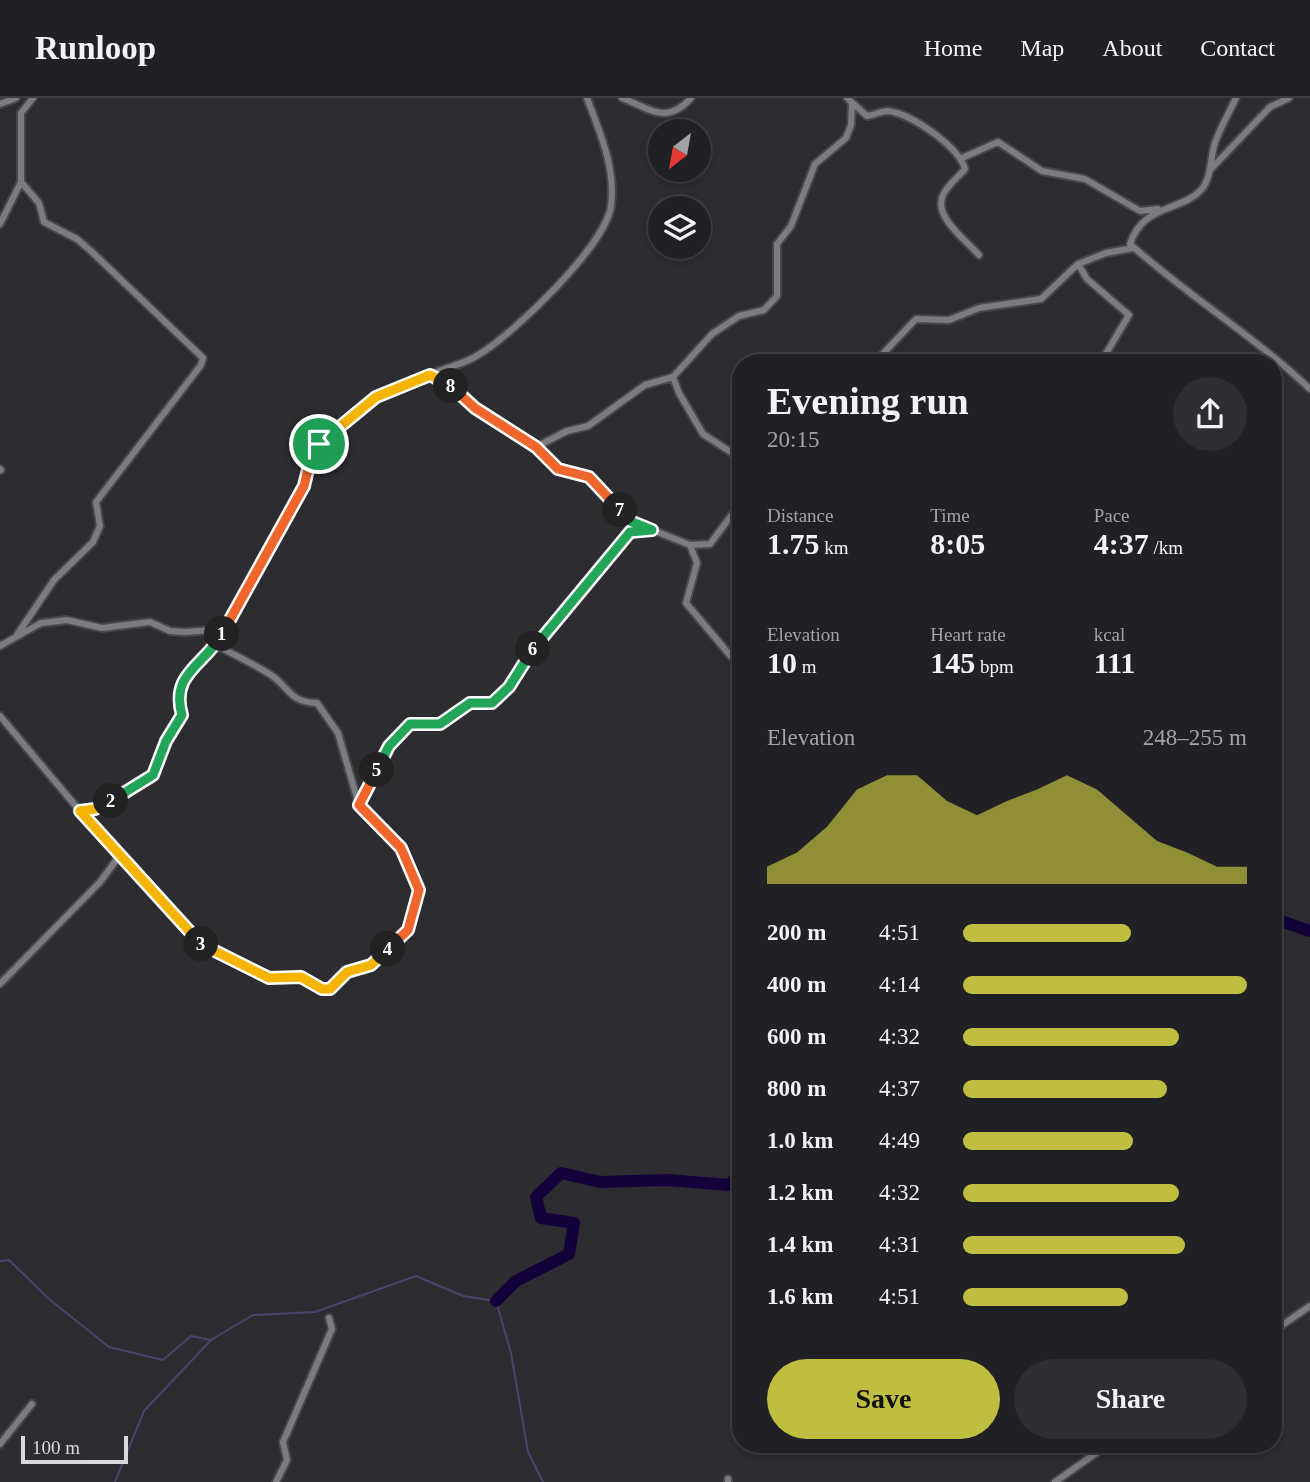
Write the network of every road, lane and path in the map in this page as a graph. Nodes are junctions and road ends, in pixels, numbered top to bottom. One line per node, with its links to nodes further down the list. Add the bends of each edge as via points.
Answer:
1 (16, 98): 9 (street)
2 (33, 98): 12 (street, via 21,113)
3 (587, 98): 22 (street, via 612,177 611,209 604,225 569,274 536,309 478,356)
4 (622, 98): 5 (street, via 653,113 674,111)
5 (691, 98)
6 (1236, 98): 11 (street, via 1215,143)
7 (1289, 98): 11 (street, via 1270,107)
8 (850, 100): 10 (street, via 867,116 887,111 916,122); 23 (street, via 851,124 846,138 815,164 791,226 777,244 777,296 764,310 739,316 712,334)
9 (0, 104)
10 (962, 158): 13 (street, via 998,142 1042,171 1085,180 1140,211); 16 (street, via 965,169 940,203 943,215)
11 (1209, 171): 13 (street, via 1201,191)
12 (21, 182): 14 (street); 31 (street, via 38,202 44,222 92,251 203,358 96,502 100,526 93,542 54,580)
13 (1160, 209): 15 (street, via 1141,225 1131,240)
14 (0, 224)
15 (1133, 248): 17 (street); 20 (street)
16 (979, 255)
17 (1078, 264): 18 (street, via 1041,299 979,308 950,320 916,319); 19 (street, via 1087,279 1129,315)
18 (883, 354)
19 (1106, 354)
20 (1269, 354)
21 (1282, 365): 24 (street)
22 (430, 375): 25 (street); 30 (street, via 376,397 319,444 304,486)
23 (673, 377): 25 (street, via 645,385 588,426); 26 (street, via 703,434)
24 (1310, 389)
25 (536, 447): 28 (street, via 558,469 589,477 630,521)
26 (732, 453)
27 (732, 515): 29 (street, via 710,544)
28 (652, 530): 29 (street); 36 (street, via 630,532 492,703 470,703 440,724 410,724 389,746)
29 (690, 545): 34 (street, via 697,563 685,603)
30 (226, 625): 31 (street, via 185,632 150,622 103,628 67,620 41,623); 32 (street)
31 (15, 637): 33 (street)
32 (216, 645): 36 (street, via 273,677 303,703 317,703 338,733); 37 (street, via 183,682 177,698 182,715 153,775 95,809)
33 (0, 646)
34 (732, 658)
35 (0, 716): 37 (street)
36 (359, 805): 38 (street, via 401,848 419,890 408,930 371,965 347,972 330,989 301,977 269,978 204,947)
37 (80, 811): 38 (street)
38 (120, 855): 39 (street, via 100,882)
39 (0, 985)
40 (1310, 1306): 42 (street)
41 (329, 1318): 46 (street, via 332,1329 283,1442 287,1460)
42 (1282, 1325)
43 (32, 1404): 44 (street)
44 (0, 1444)
45 (1096, 1453): 47 (street)
46 (276, 1482)
47 (1055, 1482)

